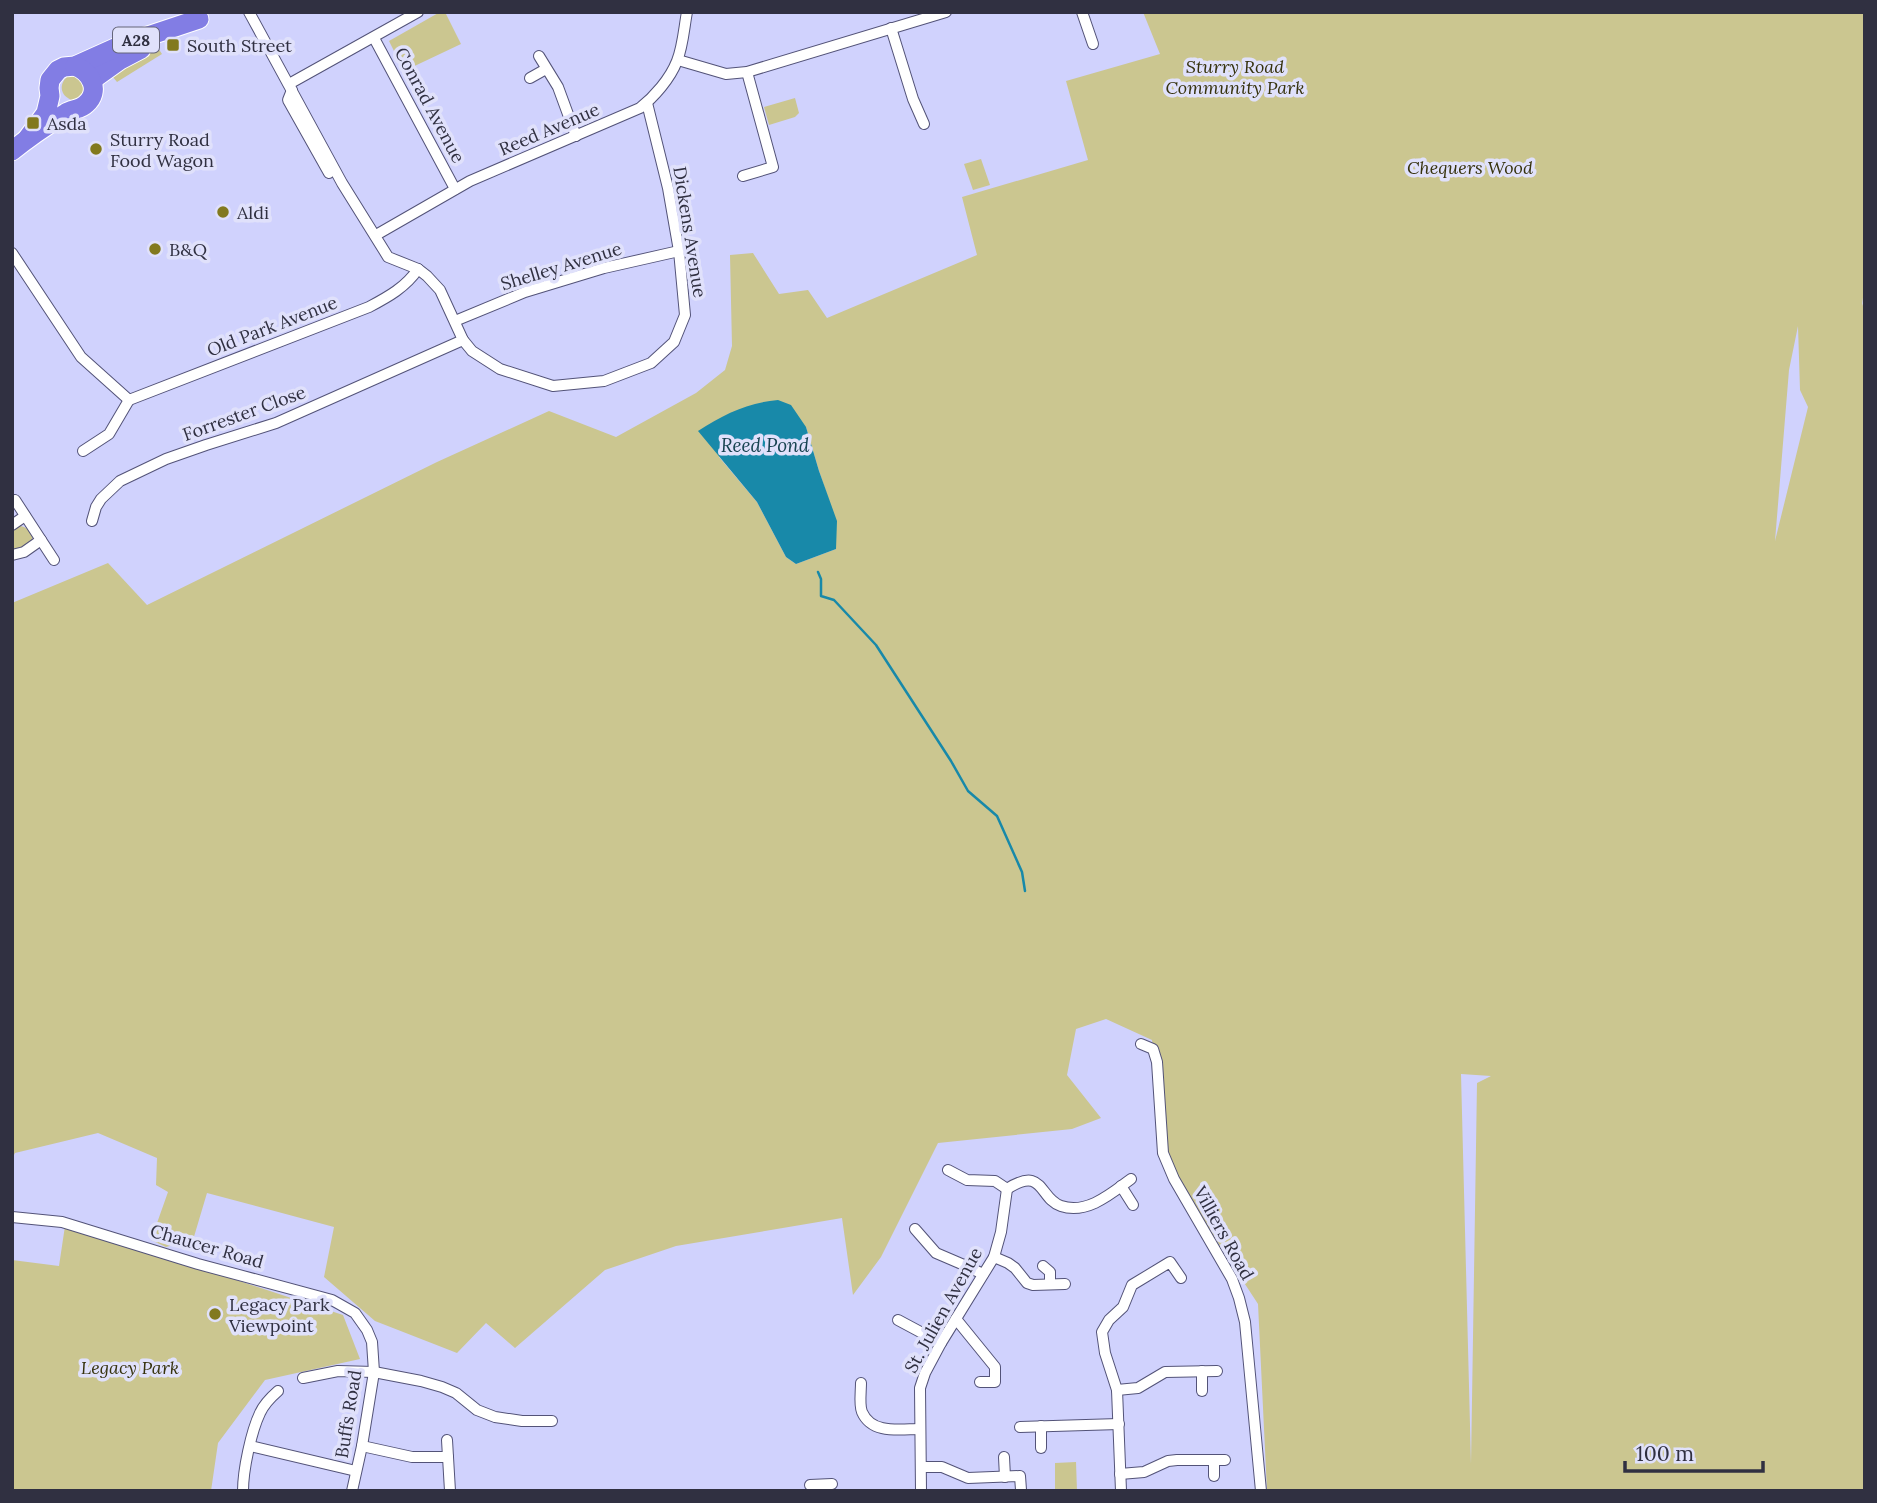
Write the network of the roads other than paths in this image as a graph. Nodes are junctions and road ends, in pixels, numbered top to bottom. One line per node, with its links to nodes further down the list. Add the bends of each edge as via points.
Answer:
1 (249, 12): 17 (street)
2 (418, 12): 8 (street)
3 (687, 12): 11 (street, Reed Avenue)
4 (946, 12): 7 (street)
5 (1083, 12): 9 (street)
6 (196, 16): 12 (highway, A28); 16 (highway, A28, via 177,34 120,60)
7 (891, 28): 14 (street); 21 (street)
8 (374, 38): 17 (street); 25 (street, Conrad Avenue)
9 (1093, 44)
10 (539, 56): 13 (street)
11 (678, 60): 14 (street, via 726,74); 19 (street, Reed Avenue)
12 (75, 66): 16 (highway); 18 (highway, A28, via 52,76)
13 (547, 69): 15 (street); 22 (street)
14 (747, 72): 24 (street, via 773,167)
15 (530, 78)
16 (92, 80): 20 (highway, A28, via 88,103)
17 (291, 87): 26 (street, via 342,183)
18 (50, 96): 20 (highway, via 58,106); 23 (highway, A28, via 46,113)
19 (647, 103): 22 (street, Reed Avenue); 27 (street, Dickens Avenue)
20 (70, 110): 23 (highway, A28)
21 (924, 124)
22 (576, 136): 25 (street, Reed Avenue)
23 (19, 145)
24 (743, 176)
25 (455, 189): 26 (street, Reed Avenue)
26 (376, 235): 29 (street, via 388,257)
27 (679, 251): 30 (street, Shelley Avenue, via 525,292); 31 (street, Dickens Avenue, via 684,315 674,342 651,363 604,381 552,386 500,369)
28 (12, 253): 32 (street, via 81,357)
29 (418, 269): 30 (street, via 440,290); 32 (street, Old Park Avenue, via 402,287 369,307)
30 (455, 321): 31 (street)
31 (463, 341): 36 (street, Forrester Close, via 284,420 166,459 120,481 101,499)
32 (129, 400): 33 (street, via 109,434)
33 (83, 451)
34 (15, 500): 35 (street)
35 (25, 516): 37 (street); 38 (street)
36 (92, 521)
37 (12, 525)
38 (41, 540): 39 (street); 40 (street)
39 (12, 555)
40 (54, 560)
41 (1141, 1044): 92 (street, Villiers Road, via 1153,1049 1157,1062 1166,1162 1239,1298)
42 (948, 1170): 45 (street, via 967,1180 995,1181)
43 (1131, 1179): 44 (street)
44 (1121, 1186): 45 (street, via 1095,1203 1070,1208 1057,1204 1031,1181); 46 (street)
45 (1007, 1189): 49 (street, St. Julien Avenue)
46 (1133, 1205)
47 (12, 1217): 57 (street, Chaucer Road, via 62,1222 337,1301 355,1313)
48 (915, 1229): 51 (street, via 936,1254)
49 (994, 1256): 51 (street, St. Julien Avenue); 53 (street, via 1015,1268 1027,1283)
50 (1043, 1266): 53 (street, via 1050,1272)
51 (983, 1275): 55 (street, St. Julien Avenue)
52 (1181, 1279): 65 (street, via 1170,1262 1132,1285 1123,1307 1102,1332)
53 (1051, 1284): 54 (street)
54 (1065, 1284)
55 (956, 1319): 58 (street, St. Julien Avenue); 63 (street, via 995,1367 995,1382)
56 (898, 1320): 58 (street)
57 (372, 1342): 61 (street, Buffs Road)
58 (941, 1343): 72 (street, St. Julien Avenue, via 920,1388)
59 (1202, 1371): 60 (street); 65 (street, via 1165,1372 1138,1388); 67 (street)
60 (1217, 1371)
61 (374, 1372): 62 (street, via 338,1371); 68 (street, via 442,1387 495,1417); 75 (street, Buffs Road)
62 (303, 1378)
63 (981, 1382)
64 (861, 1383): 72 (street, via 862,1411 872,1424 885,1429)
65 (1117, 1390): 69 (street)
66 (278, 1391): 74 (street, via 260,1413)
67 (1202, 1391)
68 (552, 1421)
69 (1119, 1424): 70 (street); 81 (street)
70 (1041, 1426): 71 (street); 76 (street)
71 (1020, 1427)
72 (920, 1429): 79 (street, St. Julien Avenue)
73 (447, 1440): 77 (street)
74 (250, 1446): 80 (street); 87 (street)
75 (362, 1446): 77 (street, via 412,1457); 80 (street, Buffs Road)
76 (1041, 1448)
77 (447, 1457): 89 (street)
78 (1004, 1457): 83 (street)
79 (921, 1467): 83 (street, via 942,1467 968,1478); 90 (street, St. Julien Avenue)
80 (356, 1471): 88 (street, Buffs Road)
81 (1121, 1474): 82 (street, via 1144,1472 1168,1461 1220,1460); 91 (street)
82 (1214, 1476)
83 (1005, 1477): 86 (street, via 1020,1476)
84 (810, 1485): 85 (street)
85 (832, 1485)
86 (1021, 1490)
87 (243, 1491)
88 (352, 1491)
89 (450, 1491)
90 (921, 1491)
91 (1121, 1491)
92 (1261, 1491)

